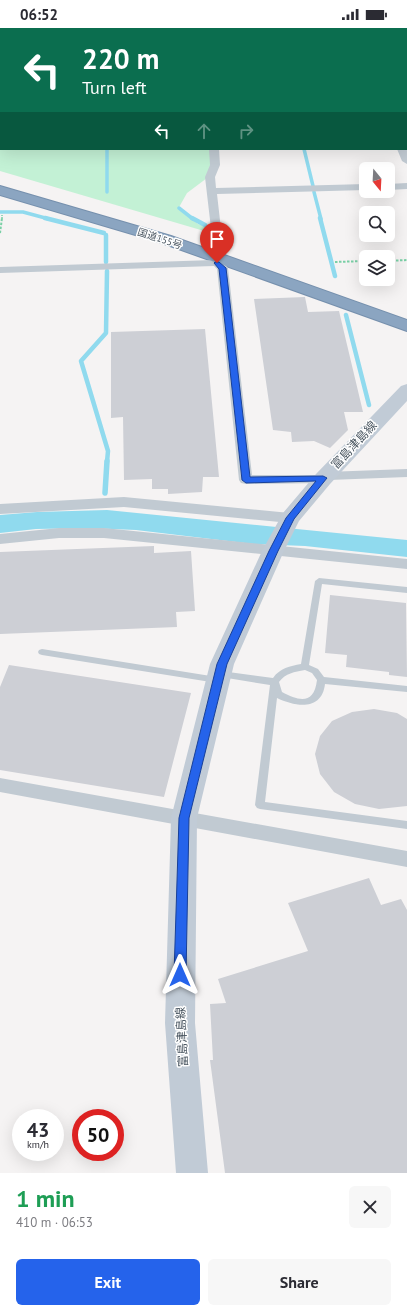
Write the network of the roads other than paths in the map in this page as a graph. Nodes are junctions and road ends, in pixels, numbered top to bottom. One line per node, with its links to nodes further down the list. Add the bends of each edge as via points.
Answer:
1 (214, 150): 9 (street, via 215,165 210,177)
2 (402, 150): 3 (street)
3 (407, 161)
4 (0, 178): 8 (highway, 国道155号)
5 (407, 186): 7 (street)
6 (359, 187): 9 (street)
7 (395, 187)
8 (7, 191): 10 (highway, 国道155号); 11 (highway, 国道155号, via 165,239)
9 (213, 191): 10 (street, via 217,238)
10 (210, 243): 13 (highway, 国道155号)
11 (220, 261): 12 (street); 14 (highway, 国道155号); 17 (street, via 246,480)
12 (0, 270)
13 (407, 312)
14 (407, 326)
15 (407, 390): 17 (main road, 富島津島線)
16 (407, 473): 17 (street)
17 (324, 477): 19 (main road, 富島津島線)
18 (0, 509): 19 (street, via 124,502)
19 (290, 518): 21 (main road, 富島津島線)
20 (0, 539): 21 (street, via 59,533 104,532)
21 (273, 551): 22 (street); 26 (main road, 富島津島線, via 222,664)
22 (407, 564)
23 (407, 590): 25 (lane, via 319,581)
24 (42, 652): 26 (lane)
25 (305, 667): 27 (lane, via 314,671); 28 (lane, via 280,673)
26 (219, 677): 28 (lane); 31 (main road, 富島津島線)
27 (321, 680): 28 (lane, via 321,690 313,700 302,703 290,701 278,694); 29 (lane)
28 (275, 682): 32 (lane, via 260,806)
29 (407, 689)
30 (0, 785): 31 (street)
31 (184, 818): 33 (street); 34 (main road, 富島津島線, via 180,1023)
32 (407, 825)
33 (407, 859)
34 (192, 1173)

